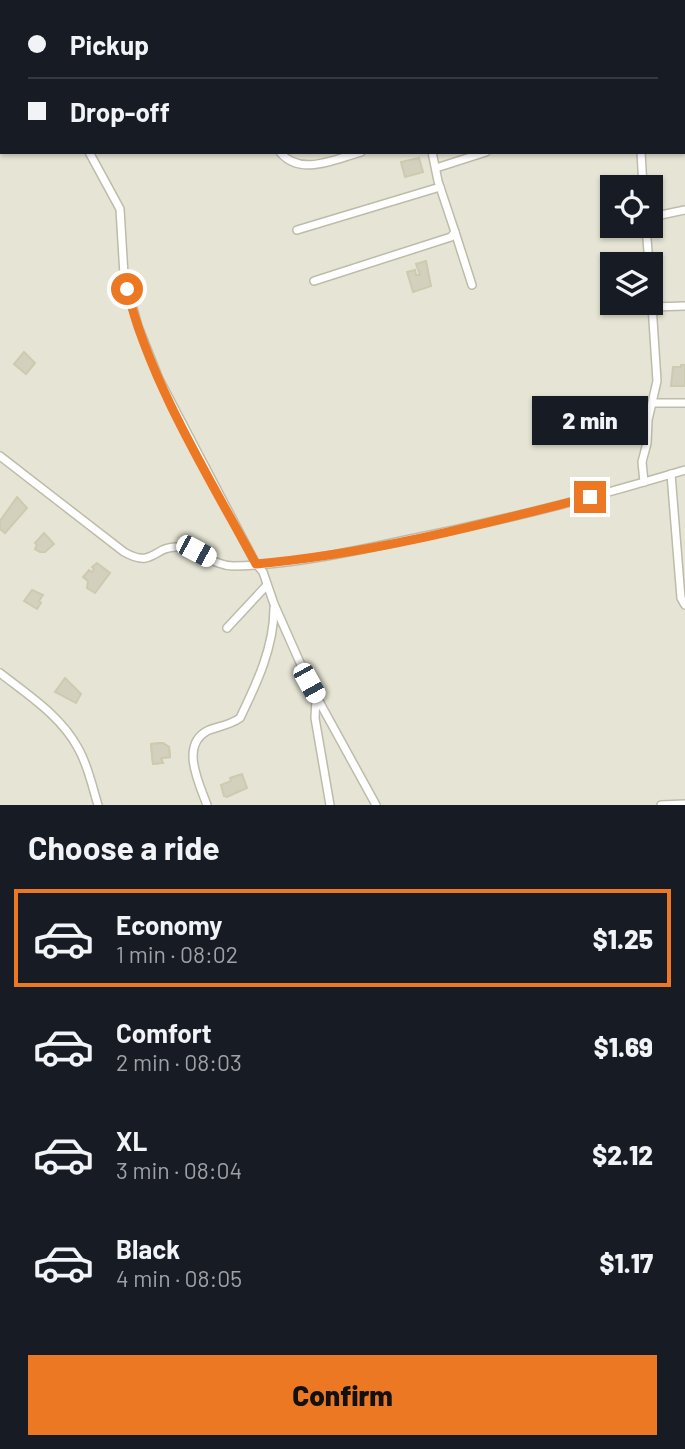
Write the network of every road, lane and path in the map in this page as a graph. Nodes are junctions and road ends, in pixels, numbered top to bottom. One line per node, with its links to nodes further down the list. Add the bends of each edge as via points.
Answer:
1 (90, 154): 25 (street, via 120,209 124,275 159,379)
2 (282, 154): 3 (street, via 292,163 309,166)
3 (353, 154)
4 (432, 154): 7 (street)
5 (480, 154): 7 (street)
6 (641, 154): 8 (street)
7 (436, 168): 9 (street)
8 (642, 175)
9 (440, 187): 12 (street); 13 (street)
10 (685, 210): 11 (street)
11 (663, 215)
12 (297, 230)
13 (455, 232): 14 (street); 15 (street)
14 (314, 281)
15 (472, 285)
16 (685, 306): 17 (street)
17 (663, 307)
18 (653, 315): 20 (street, via 657,381)
19 (685, 402): 20 (street)
20 (653, 403): 24 (street, via 642,461)
21 (0, 456): 25 (street, via 136,558 181,547 222,565)
22 (685, 470): 23 (street)
23 (671, 474): 24 (street); 28 (street)
24 (644, 482): 25 (street, via 466,528 320,558)
25 (256, 564): 26 (street)
26 (267, 585): 27 (street); 29 (street)
27 (274, 604): 31 (street); 34 (street, via 274,630 266,657 240,718 208,731 193,751 192,763)
28 (685, 605)
29 (227, 628)
30 (0, 673): 33 (street, via 63,726 78,748)
31 (316, 696): 35 (street, via 315,718); 36 (street)
32 (685, 804): 37 (street)
33 (98, 805)
34 (207, 805)
35 (330, 805)
36 (376, 805)
37 (661, 805)

